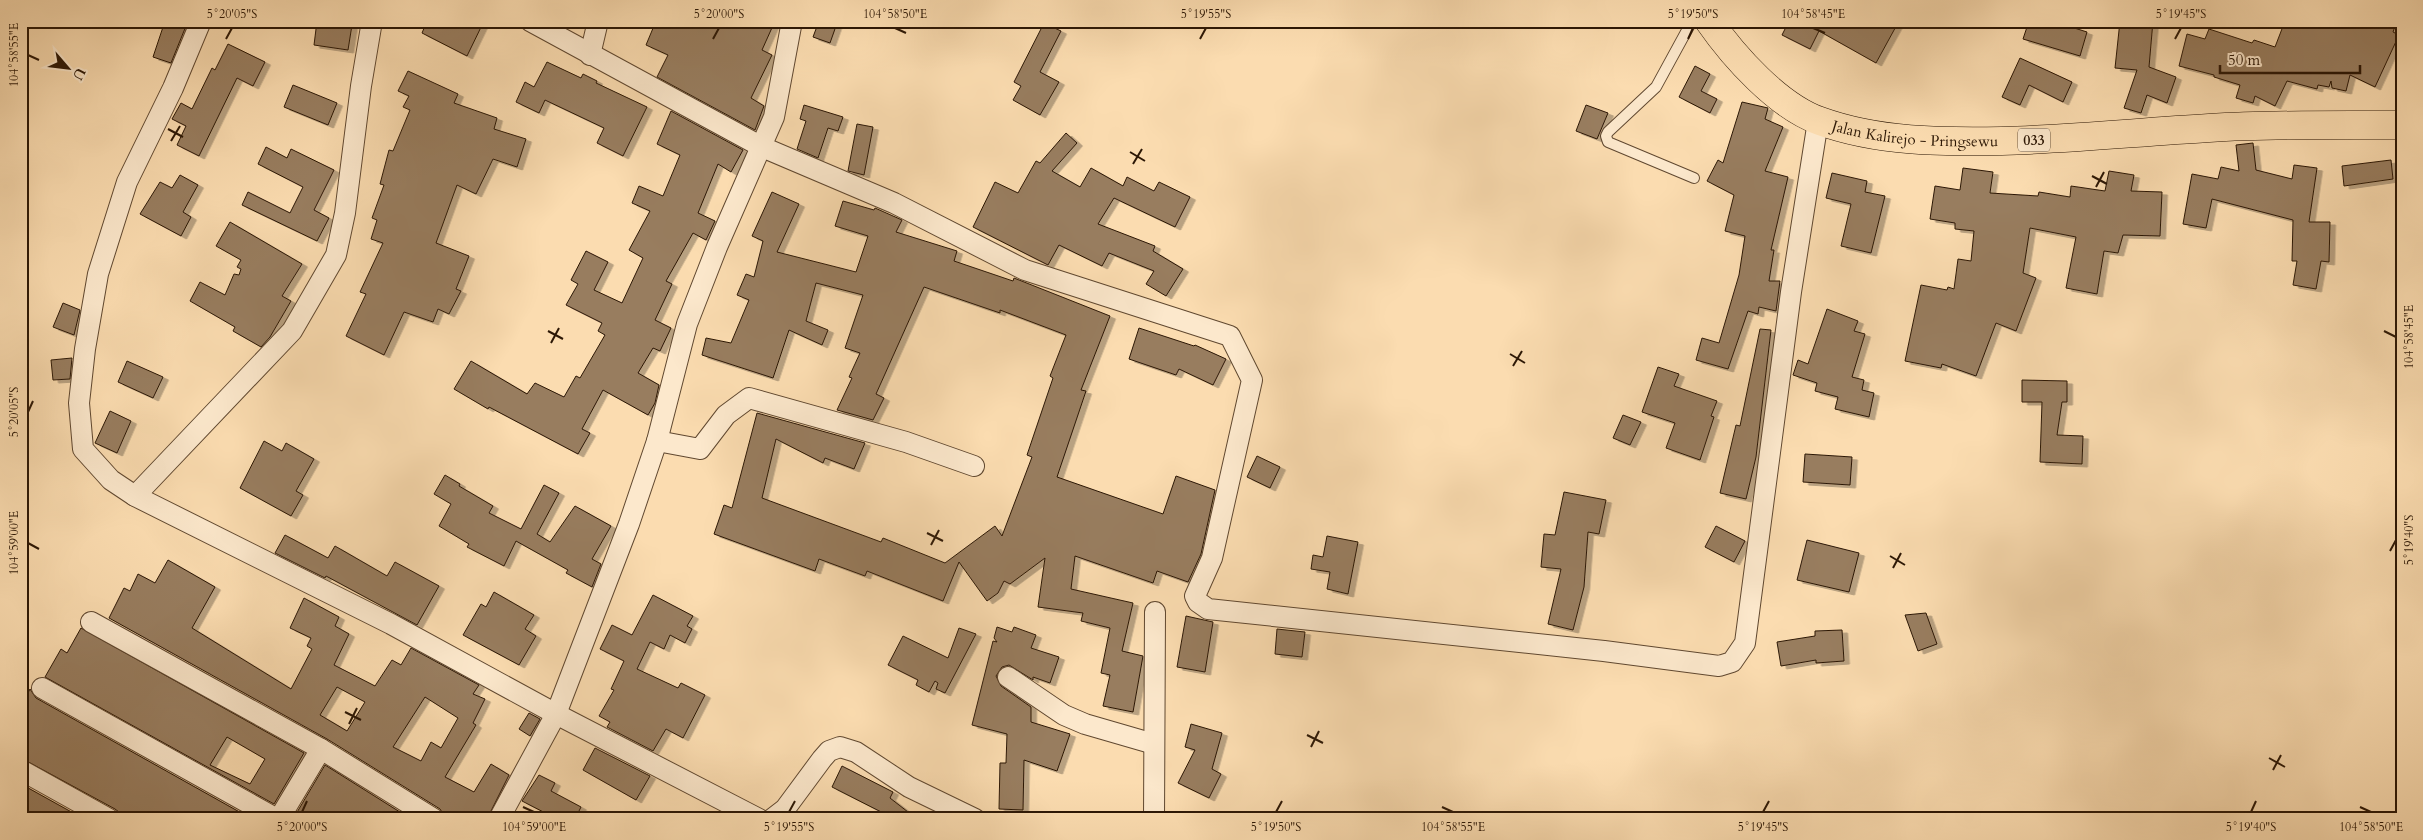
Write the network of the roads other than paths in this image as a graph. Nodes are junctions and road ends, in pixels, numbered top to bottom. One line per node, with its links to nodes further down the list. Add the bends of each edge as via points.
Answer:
1 (201, 21): 15 (street, via 173,88 127,182 98,274 85,349 79,403 83,449 111,480)
2 (372, 21): 15 (street, via 345,213 336,255 292,331)
3 (530, 21): 8 (street)
4 (598, 21): 8 (street)
5 (792, 21): 11 (street, via 774,117)
6 (1692, 21): 12 (lane, via 1656,87 1606,136 1608,142)
7 (1709, 21): 9 (main road, Jalan Kalirejo - Pringsewu / 033, via 1740,59 1784,101)
8 (590, 55): 11 (street)
9 (1818, 121): 10 (main road, Jalan Kalirejo - Pringsewu / 033, via 1867,136 1954,142 2221,128); 11 (street, via 1791,292 1745,643 1732,662 1719,666 1208,609 1195,596 1212,558 1252,380 1230,336 1025,270 894,203)
10 (2402, 125)
11 (762, 147): 13 (street, via 687,324)
12 (1694, 178)
13 (657, 441): 14 (street, via 700,449 726,415 749,398 906,442); 20 (street, via 629,524)
14 (974, 466)
15 (135, 496): 20 (street, via 408,633)
16 (1155, 612): 21 (street)
17 (91, 622): 22 (street)
18 (1008, 677): 21 (street, via 1064,715)
19 (42, 688): 25 (street)
20 (556, 714): 27 (street); 28 (street)
21 (1154, 744): 31 (street)
22 (321, 748): 25 (street); 26 (street)
23 (21, 770): 24 (street)
24 (109, 819)
25 (278, 819)
26 (434, 819)
27 (499, 819)
28 (760, 819)
29 (772, 819): 30 (street, via 785,809 829,751 840,747 856,752 910,787)
30 (975, 819)
31 (1154, 819)

